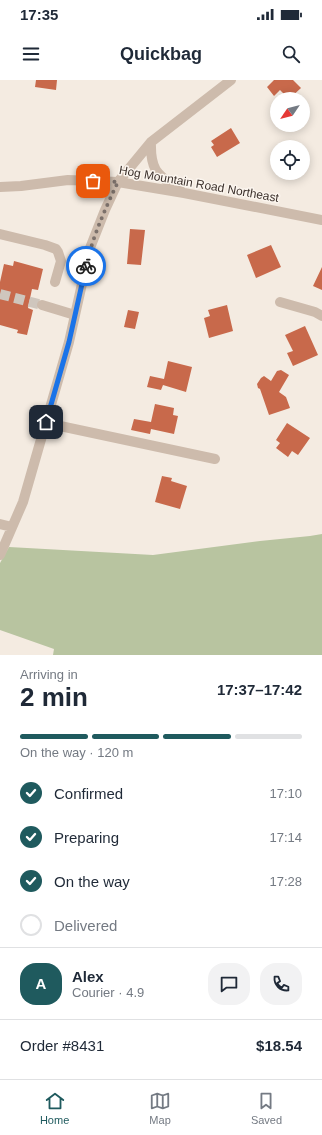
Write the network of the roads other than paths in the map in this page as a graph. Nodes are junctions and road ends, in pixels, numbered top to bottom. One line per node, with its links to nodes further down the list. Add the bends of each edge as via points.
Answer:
1 (231, 80): 2 (street)
2 (152, 142): 3 (street); 5 (street, via 151,160 155,170)
3 (118, 182): 4 (street, Hog Mountain Road Northeast, via 68,180); 5 (street, Hog Mountain Road Northeast); 11 (street, via 90,248)
4 (0, 187)
5 (184, 193): 6 (street, Hog Mountain Road Northeast)
6 (322, 220)
7 (0, 234): 8 (street, via 56,249 61,261)
8 (55, 282)
9 (280, 302): 12 (street)
10 (42, 305): 11 (street)
11 (76, 314): 13 (street)
12 (322, 316)
13 (46, 422): 14 (street); 16 (street, via 23,502)
14 (215, 459)
15 (0, 524): 16 (street)
16 (12, 527): 17 (street)
17 (0, 555)

